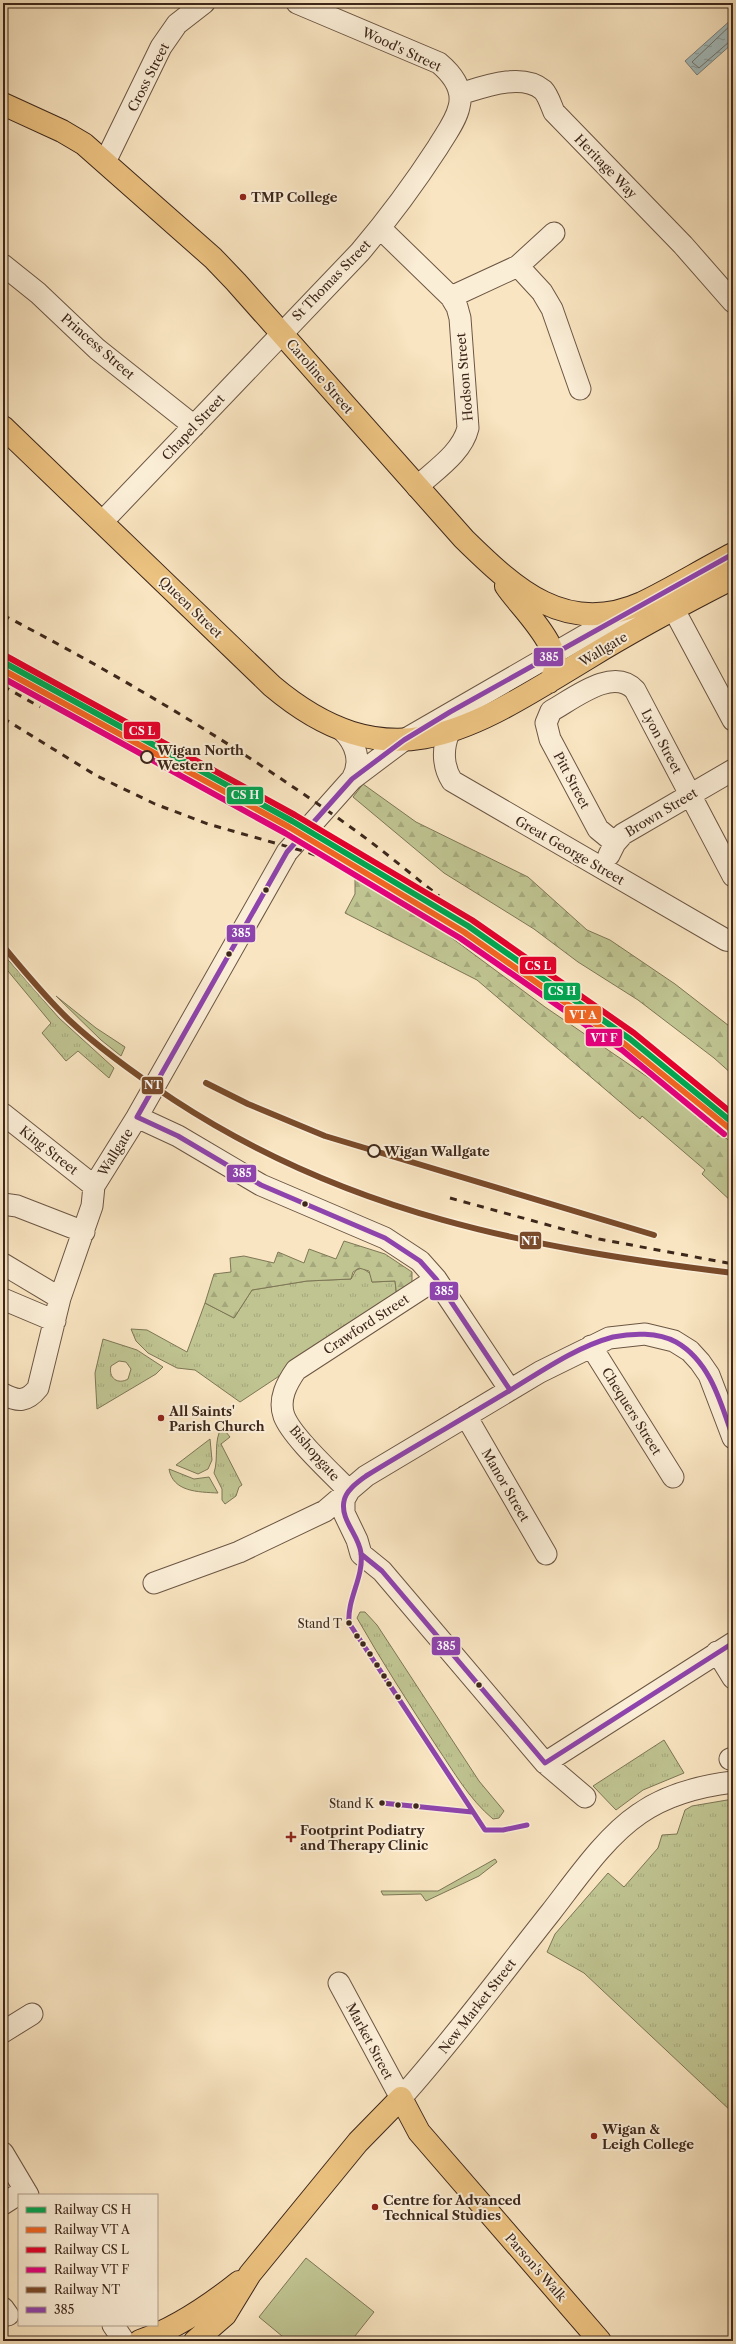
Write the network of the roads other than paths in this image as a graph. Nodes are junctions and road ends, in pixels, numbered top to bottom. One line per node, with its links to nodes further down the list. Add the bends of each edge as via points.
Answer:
1 (204, 3): 5 (street, Cross Street, via 177,24 161,47)
2 (297, 3): 3 (street, Wood's Street, via 439,63 450,72)
3 (460, 94): 6 (street, via 459,107 448,130 424,169); 11 (street, Heritage Way, via 507,83 525,82 544,91 554,112 683,245)
4 (3, 104): 5 (main road, Caroline Street, via 62,131 84,144)
5 (105, 162): 12 (main road, Caroline Street, via 213,258)
6 (380, 228): 10 (street, Hodson Street); 12 (street, St Thomas Street)
7 (554, 233): 9 (street)
8 (3, 265): 14 (street, Princess Street, via 38,293 97,349)
9 (518, 266): 10 (street); 13 (street, via 542,292 552,309)
10 (451, 297): 16 (street, Hodson Street, via 460,318 468,428 466,438 460,447)
11 (733, 302)
12 (282, 332): 14 (street, Chapel Street); 16 (main road, Caroline Street)
13 (580, 389)
14 (194, 426): 17 (street, Chapel Street)
15 (3, 427): 17 (main road, Queen Street)
16 (418, 487): 19 (main road, Caroline Street, via 464,539)
17 (103, 521): 27 (main road, Queen Street, via 272,686 316,718)
18 (733, 554): 21 (main road, Wallgate)
19 (495, 568): 21 (main road, Caroline Street, via 530,596 547,606 567,612 612,612); 23 (main road)
20 (733, 578): 22 (main road, Wallgate)
21 (642, 603): 23 (street, Wallgate)
22 (673, 608): 24 (main road, Wallgate); 26 (street)
23 (554, 653): 24 (main road, via 555,672); 29 (street, Wallgate)
24 (549, 682): 28 (main road, Wallgate, via 468,726)
25 (551, 710): 32 (street, Lyon Street, via 604,682 624,681 634,690); 33 (street, Pitt Street, via 546,723 550,739 598,829)
26 (733, 720)
27 (342, 730): 29 (main road, Queen Street, via 387,740); 31 (street, via 352,741 356,753 357,769)
28 (449, 733): 29 (main road, Wallgate); 34 (street, Great George Street, via 444,751 446,772 452,781)
29 (404, 740): 31 (street, Wallgate)
30 (733, 770): 32 (street, Brown Street)
31 (352, 779): 38 (street, Wallgate, via 287,852)
32 (690, 794): 33 (street, Brown Street, via 623,834); 35 (street, Lyon Street)
33 (615, 842): 34 (street, Brown Street)
34 (603, 868): 36 (street, Great George Street, via 726,940)
35 (733, 876)
36 (733, 941)
37 (3, 1114): 39 (street, King Street)
38 (137, 1117): 39 (street, Wallgate); 43 (street, via 178,1136 261,1185 385,1238 420,1261)
39 (94, 1186): 41 (street, Wallgate, via 92,1206)
40 (3, 1204): 41 (street, via 17,1206)
41 (84, 1232): 44 (street, Wallgate)
42 (3, 1264): 44 (street)
43 (436, 1279): 48 (street, Crawford Street); 49 (street)
44 (60, 1298): 46 (street, Wallgate)
45 (3, 1299): 46 (street)
46 (55, 1321): 50 (street, Wallgate, via 38,1388 24,1401)
47 (591, 1346): 49 (street); 52 (street, via 609,1338 645,1334 674,1341 690,1351 709,1375); 53 (street, Chequers Street)
48 (296, 1370): 54 (street, Bishopgate, via 286,1385 282,1399 284,1415 294,1432)
49 (510, 1390): 51 (street)
50 (3, 1394)
51 (466, 1416): 54 (street, via 366,1476); 55 (street, Manor Street)
52 (733, 1438)
53 (673, 1477)
54 (349, 1491): 56 (street, via 325,1511 239,1552); 59 (street, via 344,1500 344,1513 361,1554 382,1571)
55 (546, 1554)
56 (154, 1583)
57 (725, 1648): 58 (street); 59 (street)
58 (733, 1678)
59 (545, 1763): 61 (street)
60 (733, 1782): 65 (street, New Market Street, via 680,1793 648,1808 630,1821 584,1870 446,2046)
61 (585, 1797)
62 (339, 1983): 65 (street, Market Street)
63 (32, 2014): 64 (street)
64 (3, 2032)
65 (401, 2098): 70 (main road, New Market Street, via 358,2142); 77 (main road, Parson's Walk, via 419,2132)
66 (3, 2153): 67 (street)
67 (27, 2193)
68 (18, 2197): 69 (street)
69 (3, 2204)
70 (250, 2274): 71 (main road, New Market Street); 74 (main road, New Market Street, via 187,2319 158,2335)
71 (225, 2315): 75 (main road, New Market Street); 76 (main road)
72 (114, 2326): 73 (street)
73 (124, 2341)
74 (140, 2341)
75 (195, 2341)
76 (208, 2341)
77 (600, 2341)

